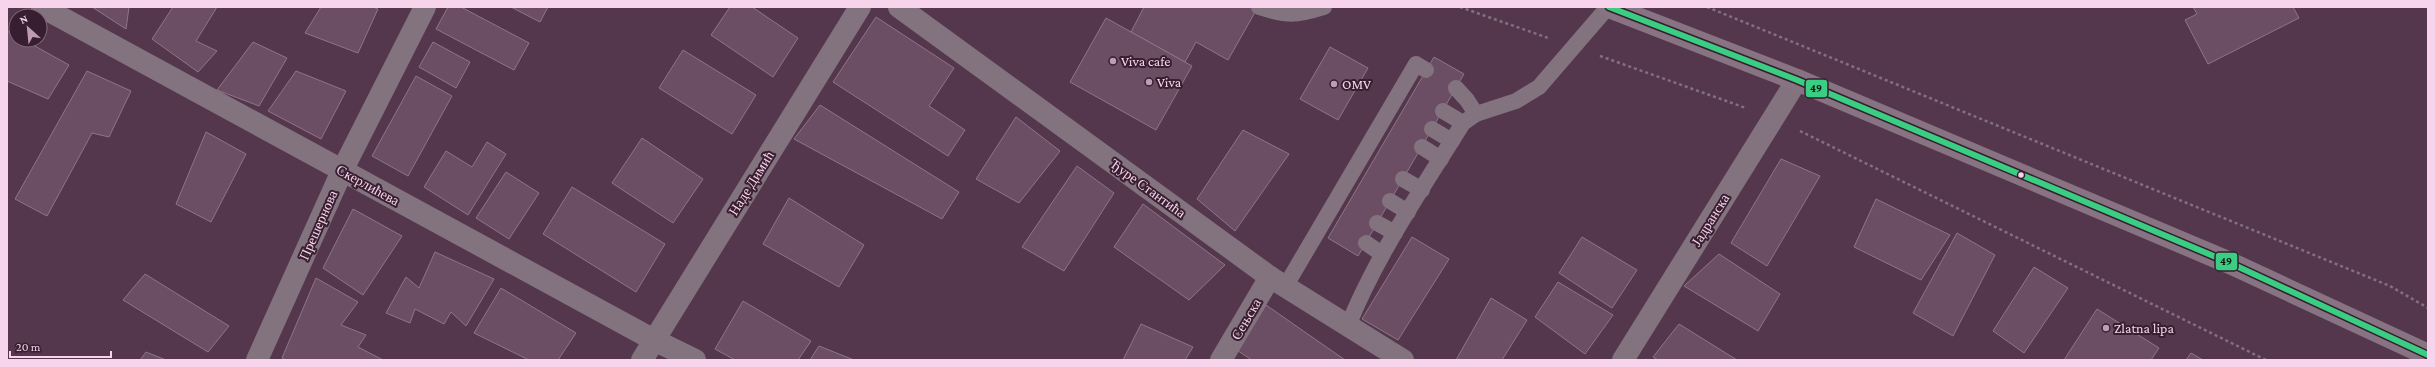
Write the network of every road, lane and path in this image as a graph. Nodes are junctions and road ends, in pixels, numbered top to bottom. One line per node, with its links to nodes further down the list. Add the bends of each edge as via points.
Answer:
1 (42, 7): 22 (street, Скерлићева)
2 (425, 7): 22 (street, Прешернова)
3 (860, 7): 34 (street, Наде Димић)
4 (899, 7): 31 (street, Ђуре Стантића)
5 (1259, 7): 6 (lane, via 1283,15 1304,14)
6 (1324, 7)
7 (1460, 7): 10 (path)
8 (1609, 7): 10 (lane); 12 (main road)
9 (1707, 7): 32 (path, via 2390,286)
10 (1574, 47): 15 (lane, via 1539,87 1516,101); 16 (path)
11 (1426, 70): 31 (lane, via 1416,64 1408,90 1330,223)
12 (1797, 80): 16 (street, Јадранска); 35 (main road, via 2230,263)
13 (1456, 88): 15 (lane)
14 (1443, 111): 17 (lane)
15 (1476, 114): 17 (lane)
16 (1773, 118): 41 (street, Јадранска); 42 (path)
17 (1463, 123): 19 (lane)
18 (1432, 129): 19 (lane)
19 (1452, 141): 21 (lane)
20 (1422, 147): 21 (lane)
21 (1441, 159): 24 (lane)
22 (342, 171): 34 (street, Скерлићева); 36 (street, Прешернова)
23 (1403, 179): 24 (lane)
24 (1422, 190): 26 (lane)
25 (1390, 201): 26 (lane)
26 (1408, 212): 28 (lane)
27 (1378, 223): 28 (lane)
28 (1395, 233): 30 (lane)
29 (1366, 244): 30 (lane)
30 (1382, 254): 33 (lane, via 1362,291)
31 (1277, 282): 33 (street, Ђуре Стантића); 39 (street, Сењска)
32 (2428, 308)
33 (1348, 326): 40 (street, Ђуре Стантића)
34 (654, 340): 37 (street, Наде Димић); 38 (street, Скерлићева)
35 (2428, 355)
36 (257, 360)
37 (642, 360)
38 (695, 360)
39 (1221, 360)
40 (1403, 360)
41 (1623, 360)
42 (2266, 360)

